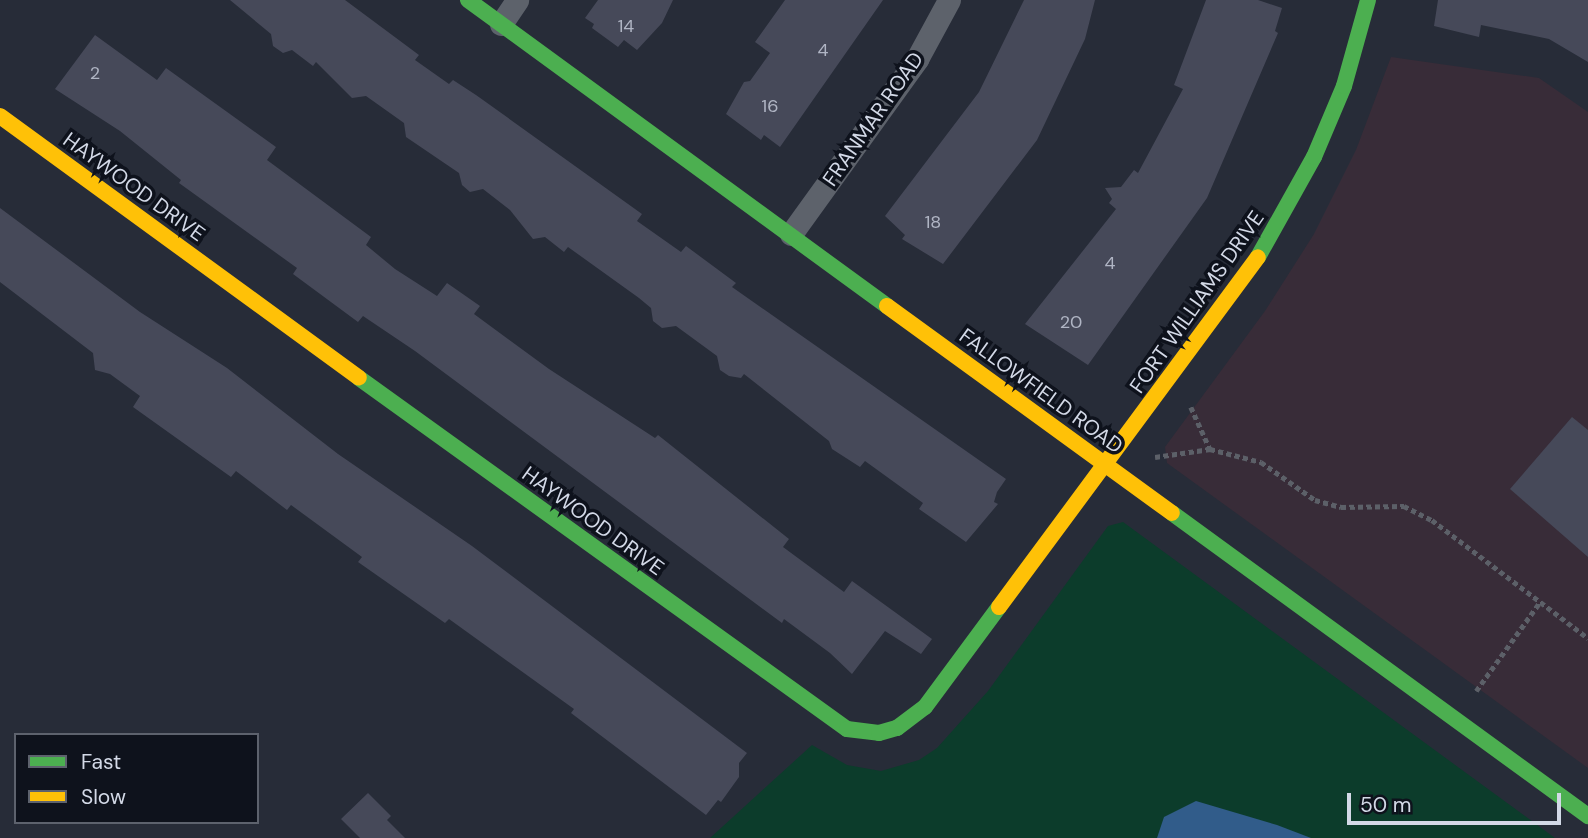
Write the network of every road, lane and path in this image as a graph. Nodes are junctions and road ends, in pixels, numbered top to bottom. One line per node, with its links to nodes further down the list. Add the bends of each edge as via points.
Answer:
1 (468, 0): 5 (street, FALLOWFIELD ROAD)
2 (517, 0): 5 (street)
3 (949, 0): 7 (street, FRANMAR ROAD, via 917,59)
4 (1368, 0): 11 (street, FORT WILLIAMS DRIVE, via 1343,86 1287,210 1251,268)
5 (501, 24): 7 (street, FALLOWFIELD ROAD)
6 (0, 116): 11 (street, HAYWOOD DRIVE, via 847,729 879,733 897,728 925,707)
7 (791, 234): 11 (street, FALLOWFIELD ROAD)
8 (1191, 407): 9 (path)
9 (1210, 449): 10 (path); 12 (path, via 1261,462 1315,500 1341,507 1404,506 1432,520)
10 (1155, 457)
11 (1106, 464): 15 (street, FALLOWFIELD ROAD)
12 (1540, 602): 13 (path); 14 (path)
13 (1588, 638)
14 (1476, 691)
15 (1588, 816)

